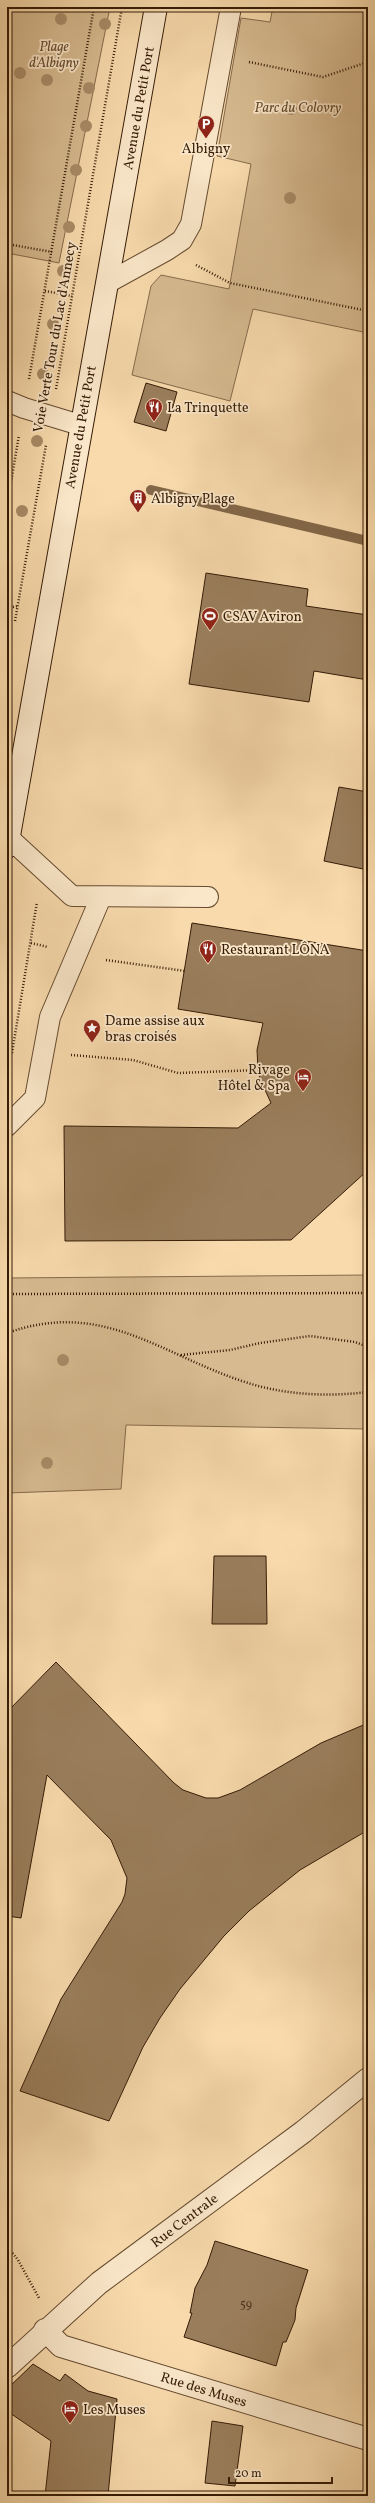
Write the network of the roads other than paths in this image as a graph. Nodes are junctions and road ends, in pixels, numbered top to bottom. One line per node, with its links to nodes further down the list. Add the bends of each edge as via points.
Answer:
1 (156, 7): 3 (main road, Avenue du Petit Port)
2 (231, 7): 3 (lane, via 191,224 182,240 168,250)
3 (106, 283): 5 (main road, Avenue du Petit Port)
4 (7, 401): 5 (lane)
5 (80, 425): 6 (main road, Avenue du Petit Port)
6 (8, 842): 7 (lane, via 72,896)
7 (101, 896): 8 (lane); 9 (lane, via 53,1010 35,1098)
8 (208, 897)
9 (7, 1126)
10 (368, 2080): 11 (main road, Rue Centrale, via 99,2283)
11 (50, 2326): 12 (main road, Rue Centrale); 13 (main road, Rue des Muses, via 61,2346)
12 (7, 2367)
13 (368, 2439)

